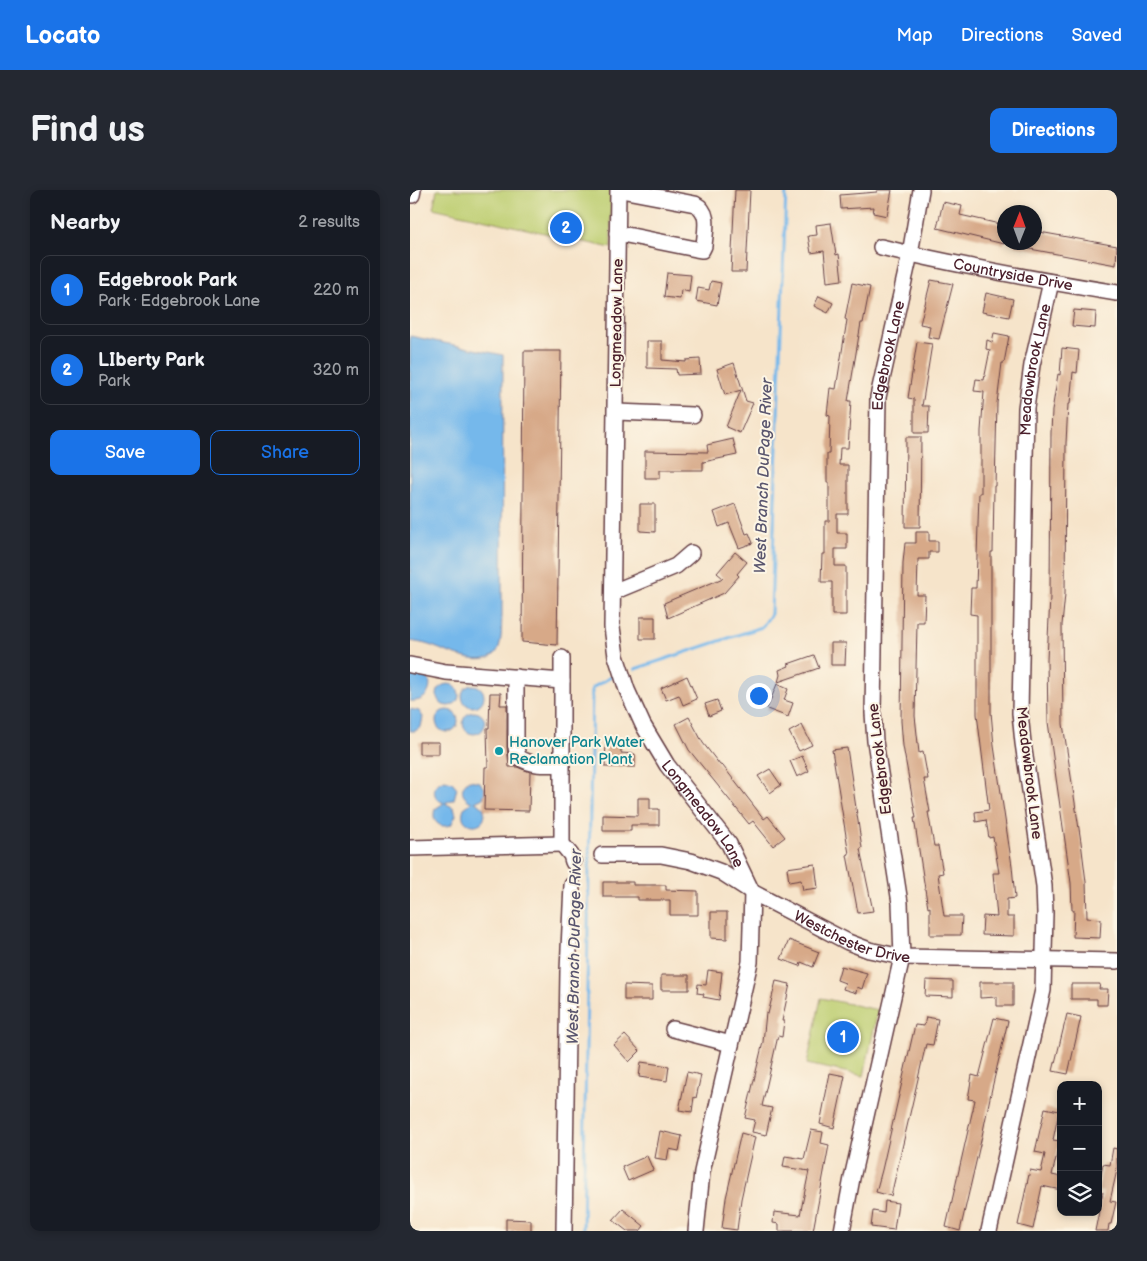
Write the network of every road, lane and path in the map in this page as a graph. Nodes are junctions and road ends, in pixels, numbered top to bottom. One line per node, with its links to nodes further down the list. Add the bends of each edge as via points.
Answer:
1 (619, 190): 3 (street, Longmeadow Lane); 3 (street, Longmeadow Lane, via 695,204 706,215 702,250)
2 (921, 190): 5 (street, Edgebrook Lane)
3 (617, 233): 8 (street, Longmeadow Lane)
4 (881, 247): 5 (street)
5 (910, 254): 6 (street, Countryside Drive); 23 (street, Edgebrook Lane, via 878,397 873,677 875,741 900,903)
6 (1051, 282): 7 (street, Countryside Drive); 24 (street, Meadowbrook Lane, via 1026,408 1020,713 1044,886)
7 (1117, 293)
8 (616, 412): 9 (street); 11 (street, Longmeadow Lane)
9 (693, 415)
10 (691, 552): 11 (street, via 676,566)
11 (613, 592): 22 (street, Longmeadow Lane, via 612,627 616,656 643,725 667,765 729,844)
12 (562, 658): 15 (street)
13 (410, 665): 14 (street, via 446,672)
14 (516, 677): 15 (street); 16 (street, via 518,757 536,765)
15 (562, 681): 16 (street)
16 (562, 764): 17 (street)
17 (562, 844): 18 (street); 20 (street)
18 (410, 848)
19 (602, 855): 22 (street, Westchester Drive, via 661,855 691,861 721,872)
20 (573, 862)
21 (572, 885): 28 (street)
22 (752, 892): 23 (street, Westchester Drive, via 848,942); 27 (street, Longmeadow Lane, via 750,962)
23 (902, 957): 24 (street, Westchester Drive); 30 (street, Edgebrook Lane)
24 (1044, 960): 25 (street, Westchester Drive); 31 (street, Meadowbrook Lane, via 1043,990)
25 (1117, 961)
26 (673, 1029): 27 (street)
27 (732, 1044): 29 (street, Longmeadow Lane, via 702,1172)
28 (564, 1231)
29 (696, 1231)
30 (842, 1231)
31 (989, 1231)

